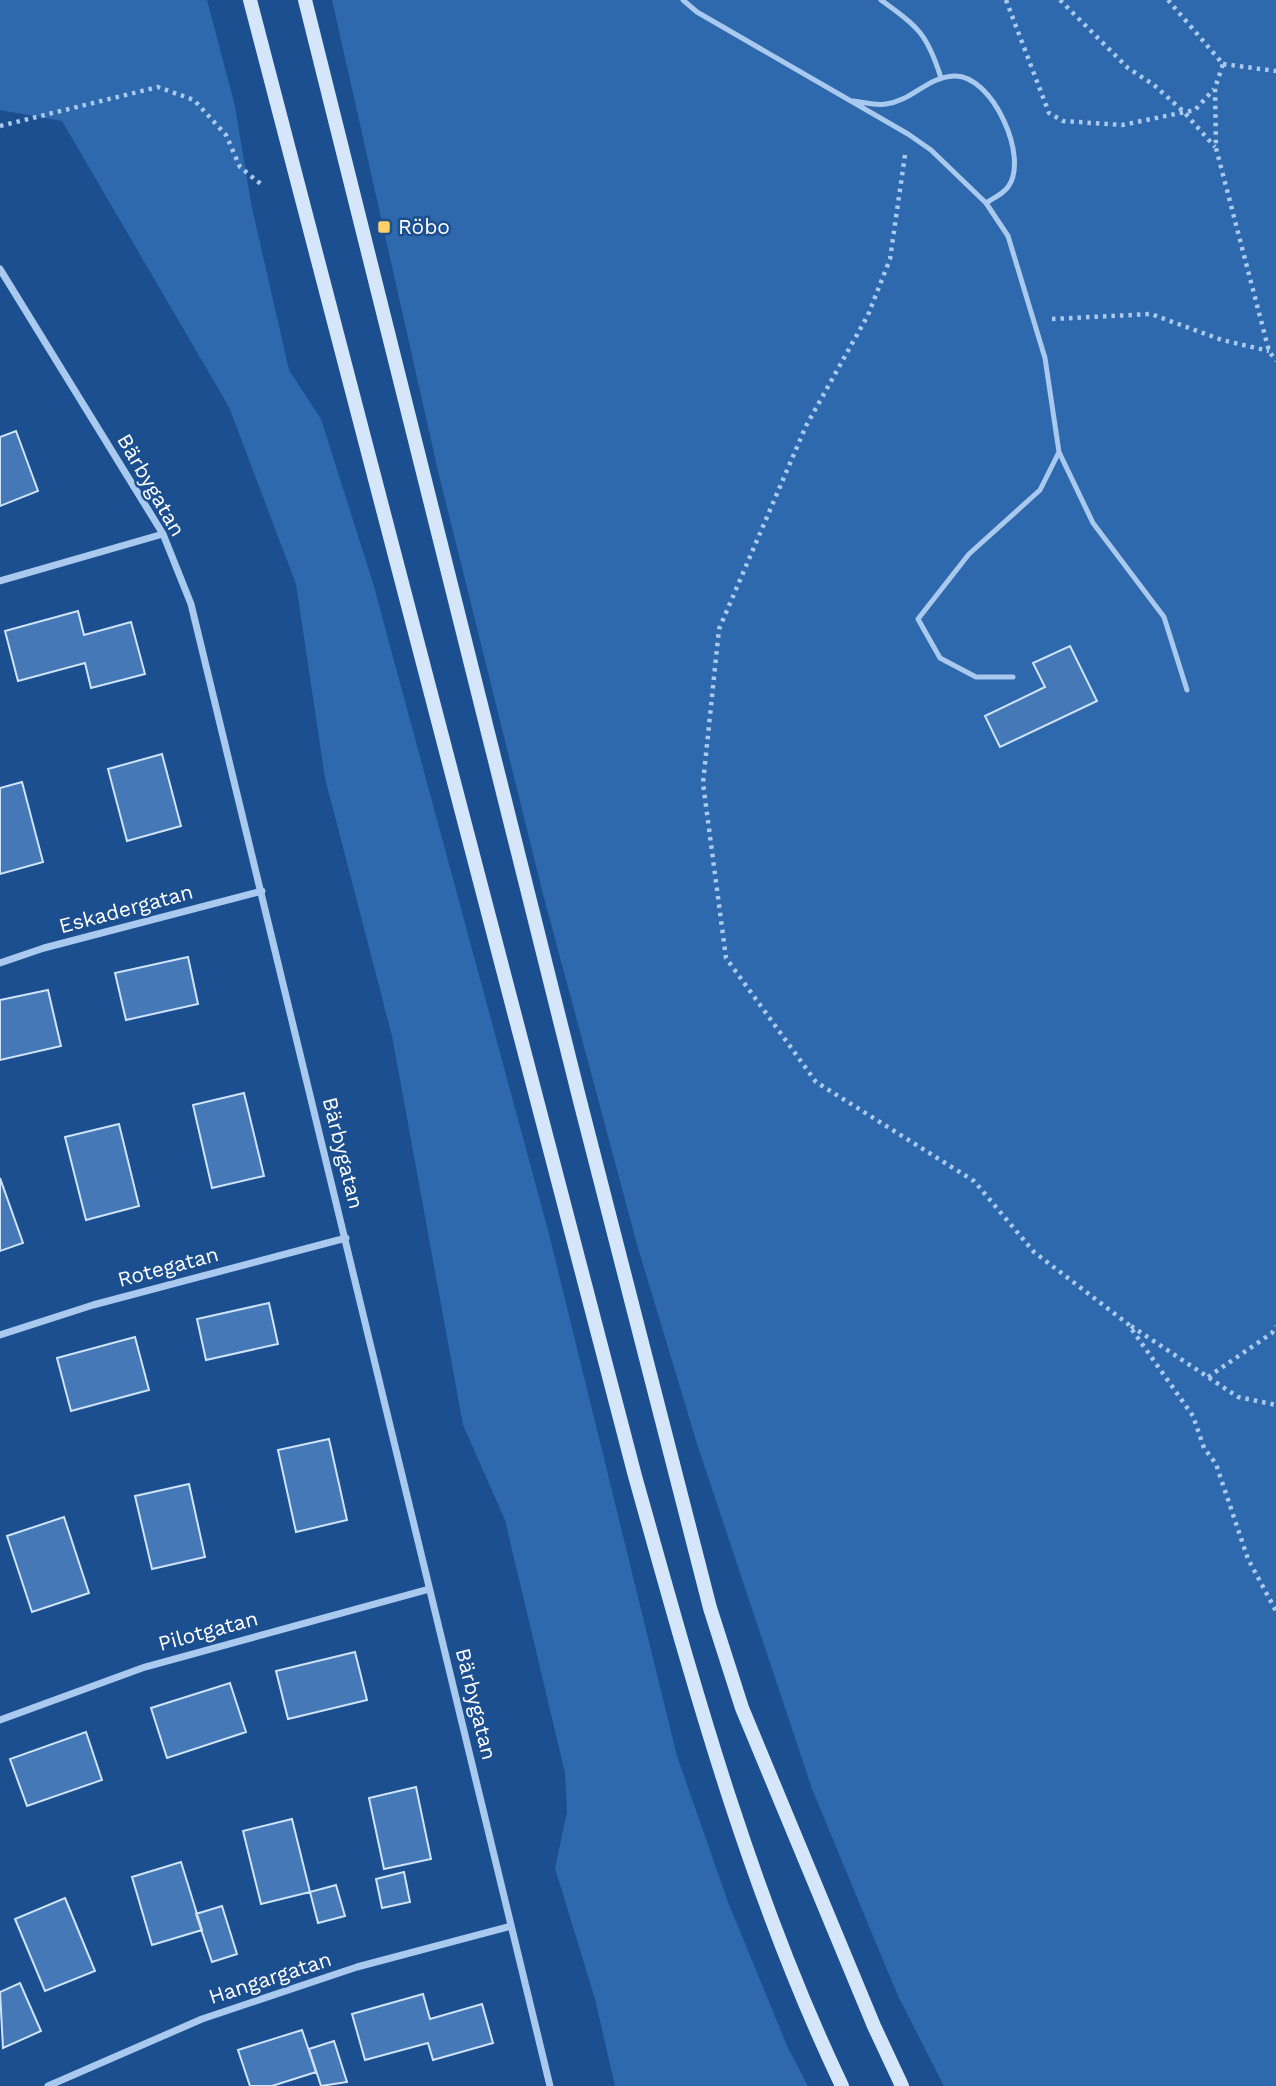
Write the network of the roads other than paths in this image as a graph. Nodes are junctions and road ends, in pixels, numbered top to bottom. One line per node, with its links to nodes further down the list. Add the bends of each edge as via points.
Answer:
1 (250, 0): 23 (main road, via 635,1476 702,1716 749,1861)
2 (305, 0): 24 (main road, via 710,1608 742,1708)
3 (683, 0): 6 (lane)
4 (881, 0): 5 (lane, via 918,27 932,49)
5 (941, 78): 6 (lane, via 886,104); 7 (lane, via 956,75 975,80 990,96 1012,141 1014,164 1008,187)
6 (850, 100): 7 (lane, via 931,150)
7 (986, 203): 9 (lane, via 1007,236 1035,323)
8 (0, 269): 10 (street, Bärbygatan)
9 (1059, 452): 12 (lane, via 1040,490 969,554 918,620 940,658 976,677); 13 (lane, via 1093,523 1164,617)
10 (163, 534): 11 (street); 14 (street, Bärbygatan, via 191,604)
11 (0, 581)
12 (1013, 677)
13 (1187, 690)
14 (262, 891): 15 (street, Eskadergatan); 16 (street, Bärbygatan)
15 (0, 963)
16 (346, 1238): 17 (street, Rotegatan, via 93,1305); 18 (street, Bärbygatan)
17 (0, 1335)
18 (429, 1590): 19 (street, Pilotgatan, via 145,1667); 20 (street, Bärbygatan)
19 (0, 1720)
20 (511, 1926): 21 (street, Hangargatan, via 357,1967 202,2019); 22 (street, Bärbygatan)
21 (48, 2086)
22 (550, 2086)
23 (842, 2086)
24 (902, 2086)

